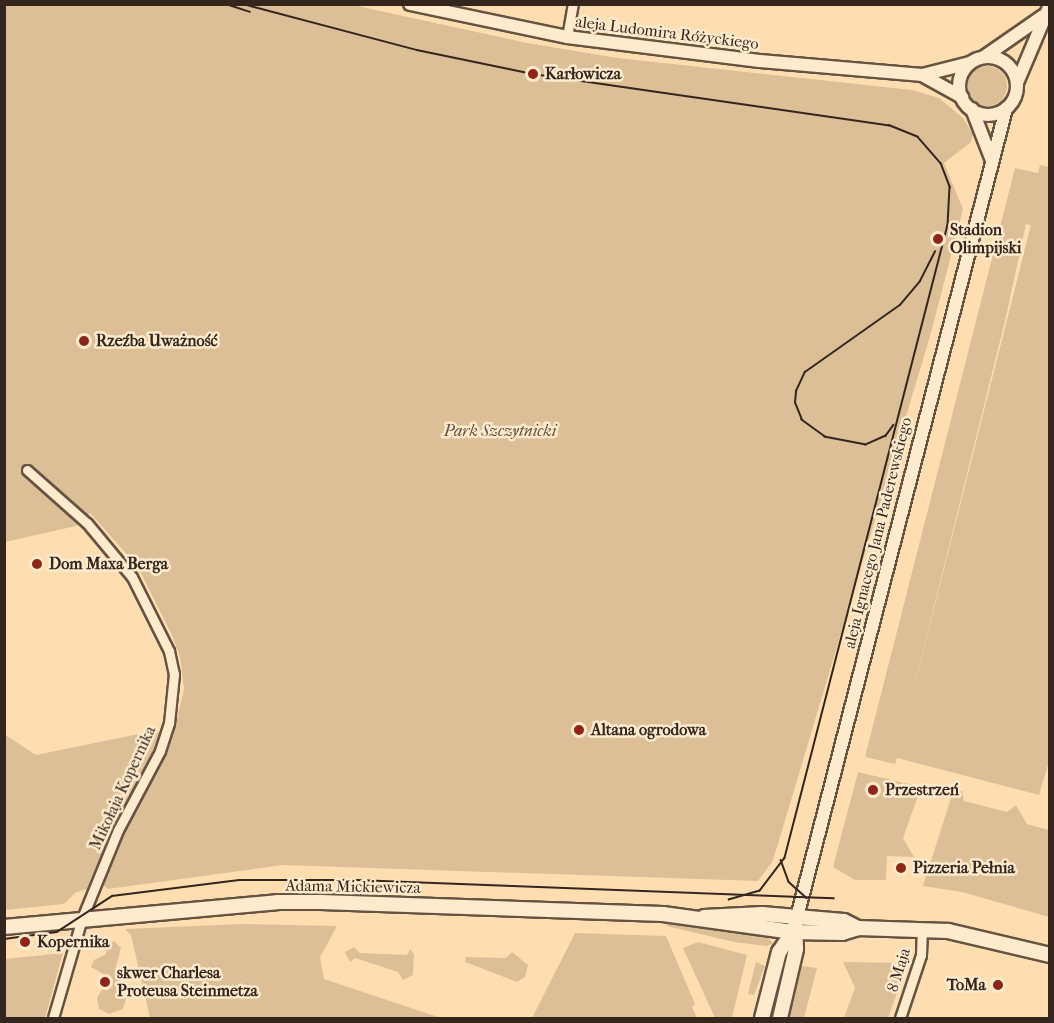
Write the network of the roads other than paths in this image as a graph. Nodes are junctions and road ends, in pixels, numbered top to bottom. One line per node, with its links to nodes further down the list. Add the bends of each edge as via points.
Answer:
1 (410, 4): 4 (street, aleja Ludomira Różyckiego)
2 (573, 4): 4 (street)
3 (1046, 11): 5 (street); 8 (street)
4 (567, 37): 7 (street, aleja Ludomira Różyckiego, via 760,61)
5 (984, 57): 6 (street); 8 (street, via 1009,66)
6 (970, 63): 7 (street, aleja Ludomira Różyckiego); 9 (street, via 960,79)
7 (922, 75): 9 (street, aleja Ludomira Różyckiego)
8 (1017, 83): 11 (street, via 1015,99)
9 (962, 97): 10 (street)
10 (972, 109): 11 (street, via 991,114); 12 (street)
11 (1006, 109): 12 (street, aleja Ignacego Jana Paderewskiego)
12 (991, 158): 15 (street, aleja Ignacego Jana Paderewskiego)
13 (27, 470): 16 (street, Mikołaja Kopernika, via 87,523 128,571 170,651 174,674 169,723 160,751 118,830)
14 (702, 917): 15 (main road, Adama Mickiewicza); 16 (main road, Adama Mickiewicza, via 298,902); 20 (main road, Adama Mickiewicza, via 722,924)
15 (797, 917): 18 (main road, Adama Mickiewicza, via 844,921); 20 (main road)
16 (82, 918): 17 (main road, Adama Mickiewicza); 22 (street, Mikołaja Kopernika)
17 (4, 927)
18 (858, 928): 19 (main road, Adama Mickiewicza); 20 (main road, Adama Mickiewicza, via 842,933)
19 (922, 930): 21 (main road, Adama Mickiewicza, via 966,933); 25 (street, 8 Maja, via 921,955)
20 (793, 932): 23 (main road, via 778,952); 24 (main road, via 796,949)
21 (1050, 955)
22 (53, 1018)
23 (762, 1018)
24 (780, 1018)
25 (900, 1018)

